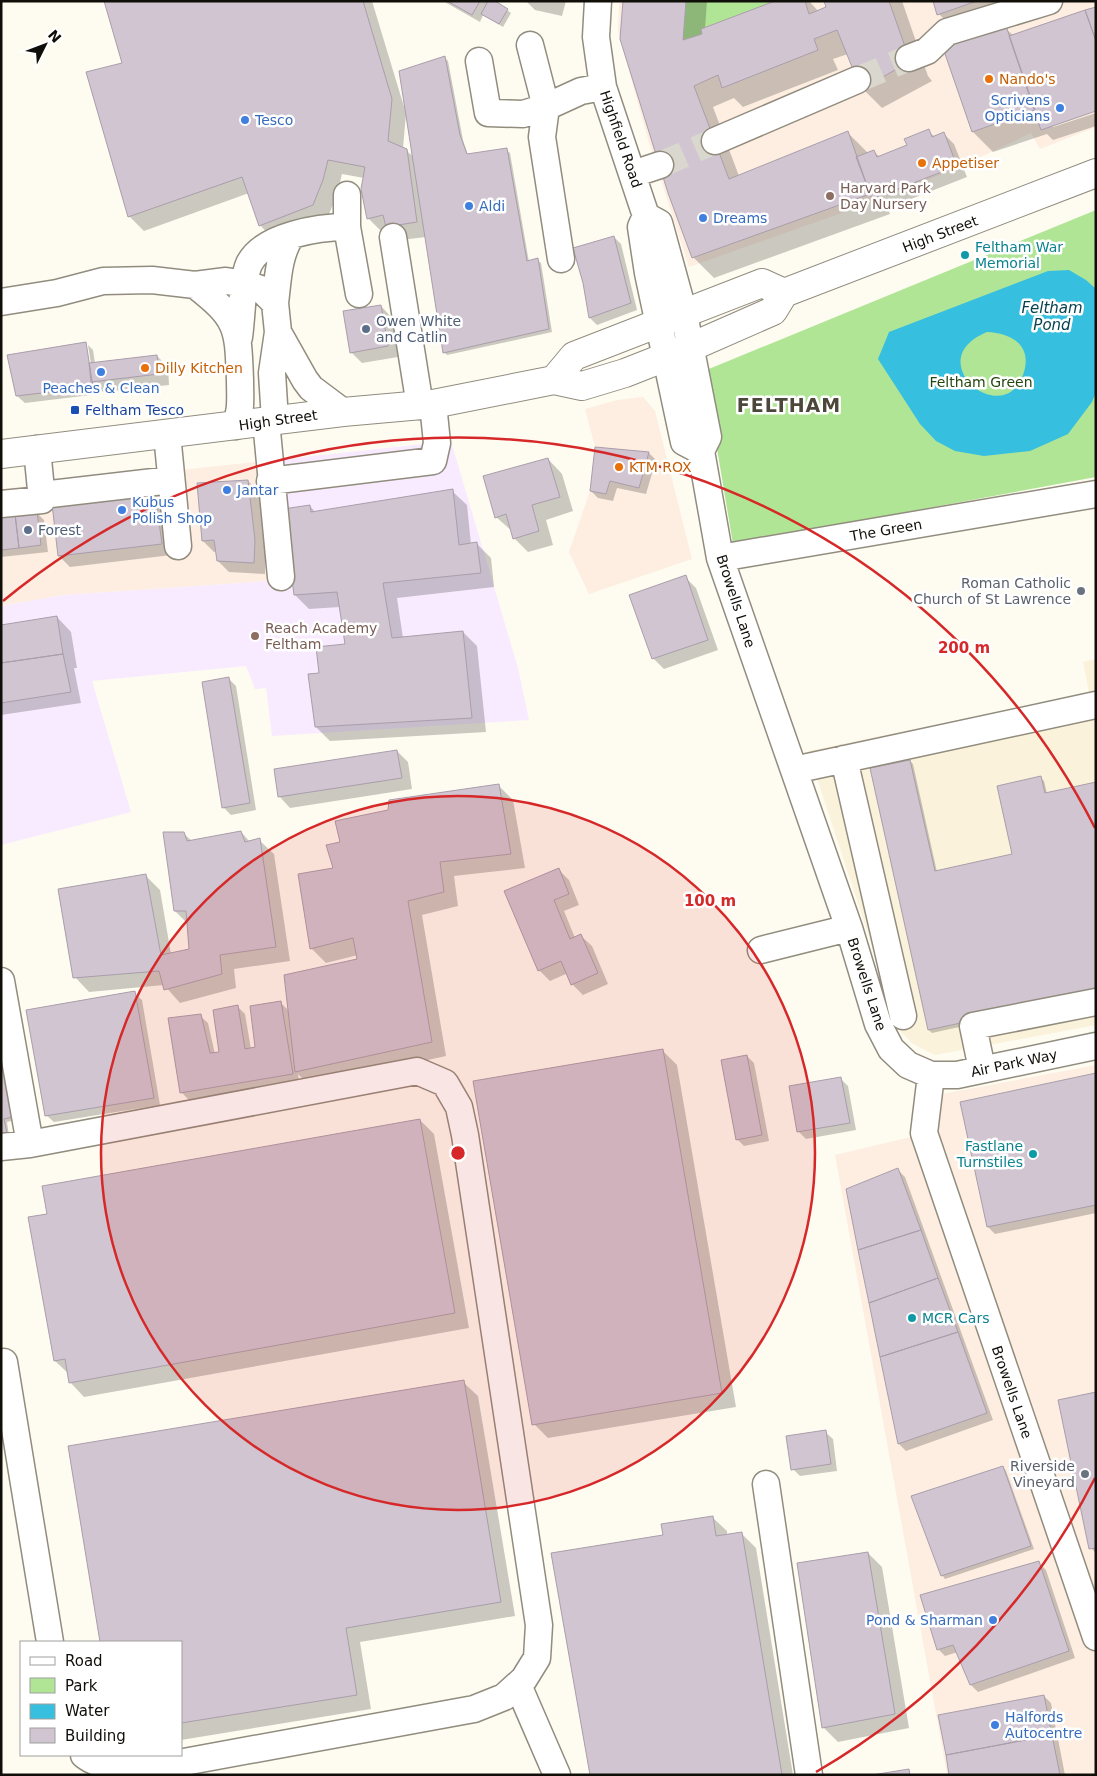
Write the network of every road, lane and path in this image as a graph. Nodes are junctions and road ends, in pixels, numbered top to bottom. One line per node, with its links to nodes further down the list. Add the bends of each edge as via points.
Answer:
1 (598, 1): 7 (street, Highfield Road, via 596,37)
2 (1050, 1): 4 (street, via 947,32 926,51)
3 (530, 45): 8 (street)
4 (909, 58)
5 (479, 62): 8 (street, via 488,113 523,114)
6 (858, 80): 9 (street)
7 (602, 86): 8 (street); 12 (street, Highfield Road)
8 (546, 107): 18 (street, via 542,136)
9 (714, 142)
10 (660, 165): 12 (street)
11 (1093, 173): 21 (main road, High Street)
12 (633, 174): 14 (street, Highfield Road)
13 (347, 195): 15 (street)
14 (646, 216): 25 (street, Highfield Road, via 659,223); 26 (street, Highfield Road, via 641,227)
15 (347, 226): 16 (street, via 326,227); 22 (street)
16 (291, 236): 19 (street, via 263,249 250,263); 24 (street, via 280,266)
17 (393, 237): 32 (street)
18 (561, 259)
19 (246, 284): 20 (street, via 226,281); 24 (street, via 260,289); 28 (street)
20 (196, 285): 23 (street, via 119,280); 28 (street, via 222,308)
21 (784, 292): 25 (main road, via 762,283); 29 (main road, High Street, via 773,311)
22 (359, 294)
23 (1, 302)
24 (275, 303): 27 (street)
25 (684, 314): 26 (main road); 29 (street, Browells Lane)
26 (658, 324): 30 (street); 31 (main road, via 574,356)
27 (278, 332): 33 (street, via 304,380); 34 (street, via 272,373)
28 (239, 337): 35 (street, via 241,402)
29 (691, 347): 30 (main road, High Street); 38 (street, Browells Lane, via 708,437)
30 (665, 357): 31 (main road, High Street, via 582,386); 38 (street, via 684,442)
31 (554, 380): 32 (main road, High Street)
32 (426, 405): 33 (main road, High Street); 41 (street, via 437,443 433,461)
33 (343, 412): 34 (main road, High Street)
34 (271, 420): 35 (main road, High Street); 41 (street)
35 (235, 426): 36 (main road, High Street)
36 (167, 434): 37 (main road, High Street); 40 (street)
37 (37, 449): 39 (main road, High Street); 43 (street)
38 (701, 451): 46 (street, Browells Lane)
39 (1, 454)
40 (171, 480): 43 (street); 45 (street)
41 (270, 481): 47 (street)
42 (1096, 494): 46 (street, The Green)
43 (42, 495): 44 (street, via 42,500)
44 (1, 504)
45 (178, 546)
46 (720, 558): 50 (street, Browells Lane)
47 (281, 577)
48 (1096, 705): 49 (street)
49 (844, 759): 50 (street); 55 (street)
50 (794, 770): 51 (street, Browells Lane)
51 (849, 928): 52 (street); 58 (street, Browells Lane, via 878,1024 891,1050 908,1065)
52 (761, 950)
53 (1, 981): 59 (street)
54 (1096, 1002): 57 (street, via 973,1026)
55 (902, 1016)
56 (1096, 1046): 57 (street, Air Park Way)
57 (982, 1070): 58 (street, Air Park Way, via 957,1075)
58 (931, 1075): 63 (street, Browells Lane, via 924,1133)
59 (30, 1144): 60 (street); 65 (street, via 417,1071 445,1083 459,1107 465,1135 539,1625 537,1658)
60 (1, 1147)
61 (4, 1362): 64 (street)
62 (766, 1484): 68 (street)
63 (1096, 1637)
64 (50, 1641)
65 (518, 1685): 66 (street, via 504,1697 474,1709 173,1764 104,1765); 67 (street)
66 (86, 1756)
67 (557, 1775)
68 (809, 1775)

